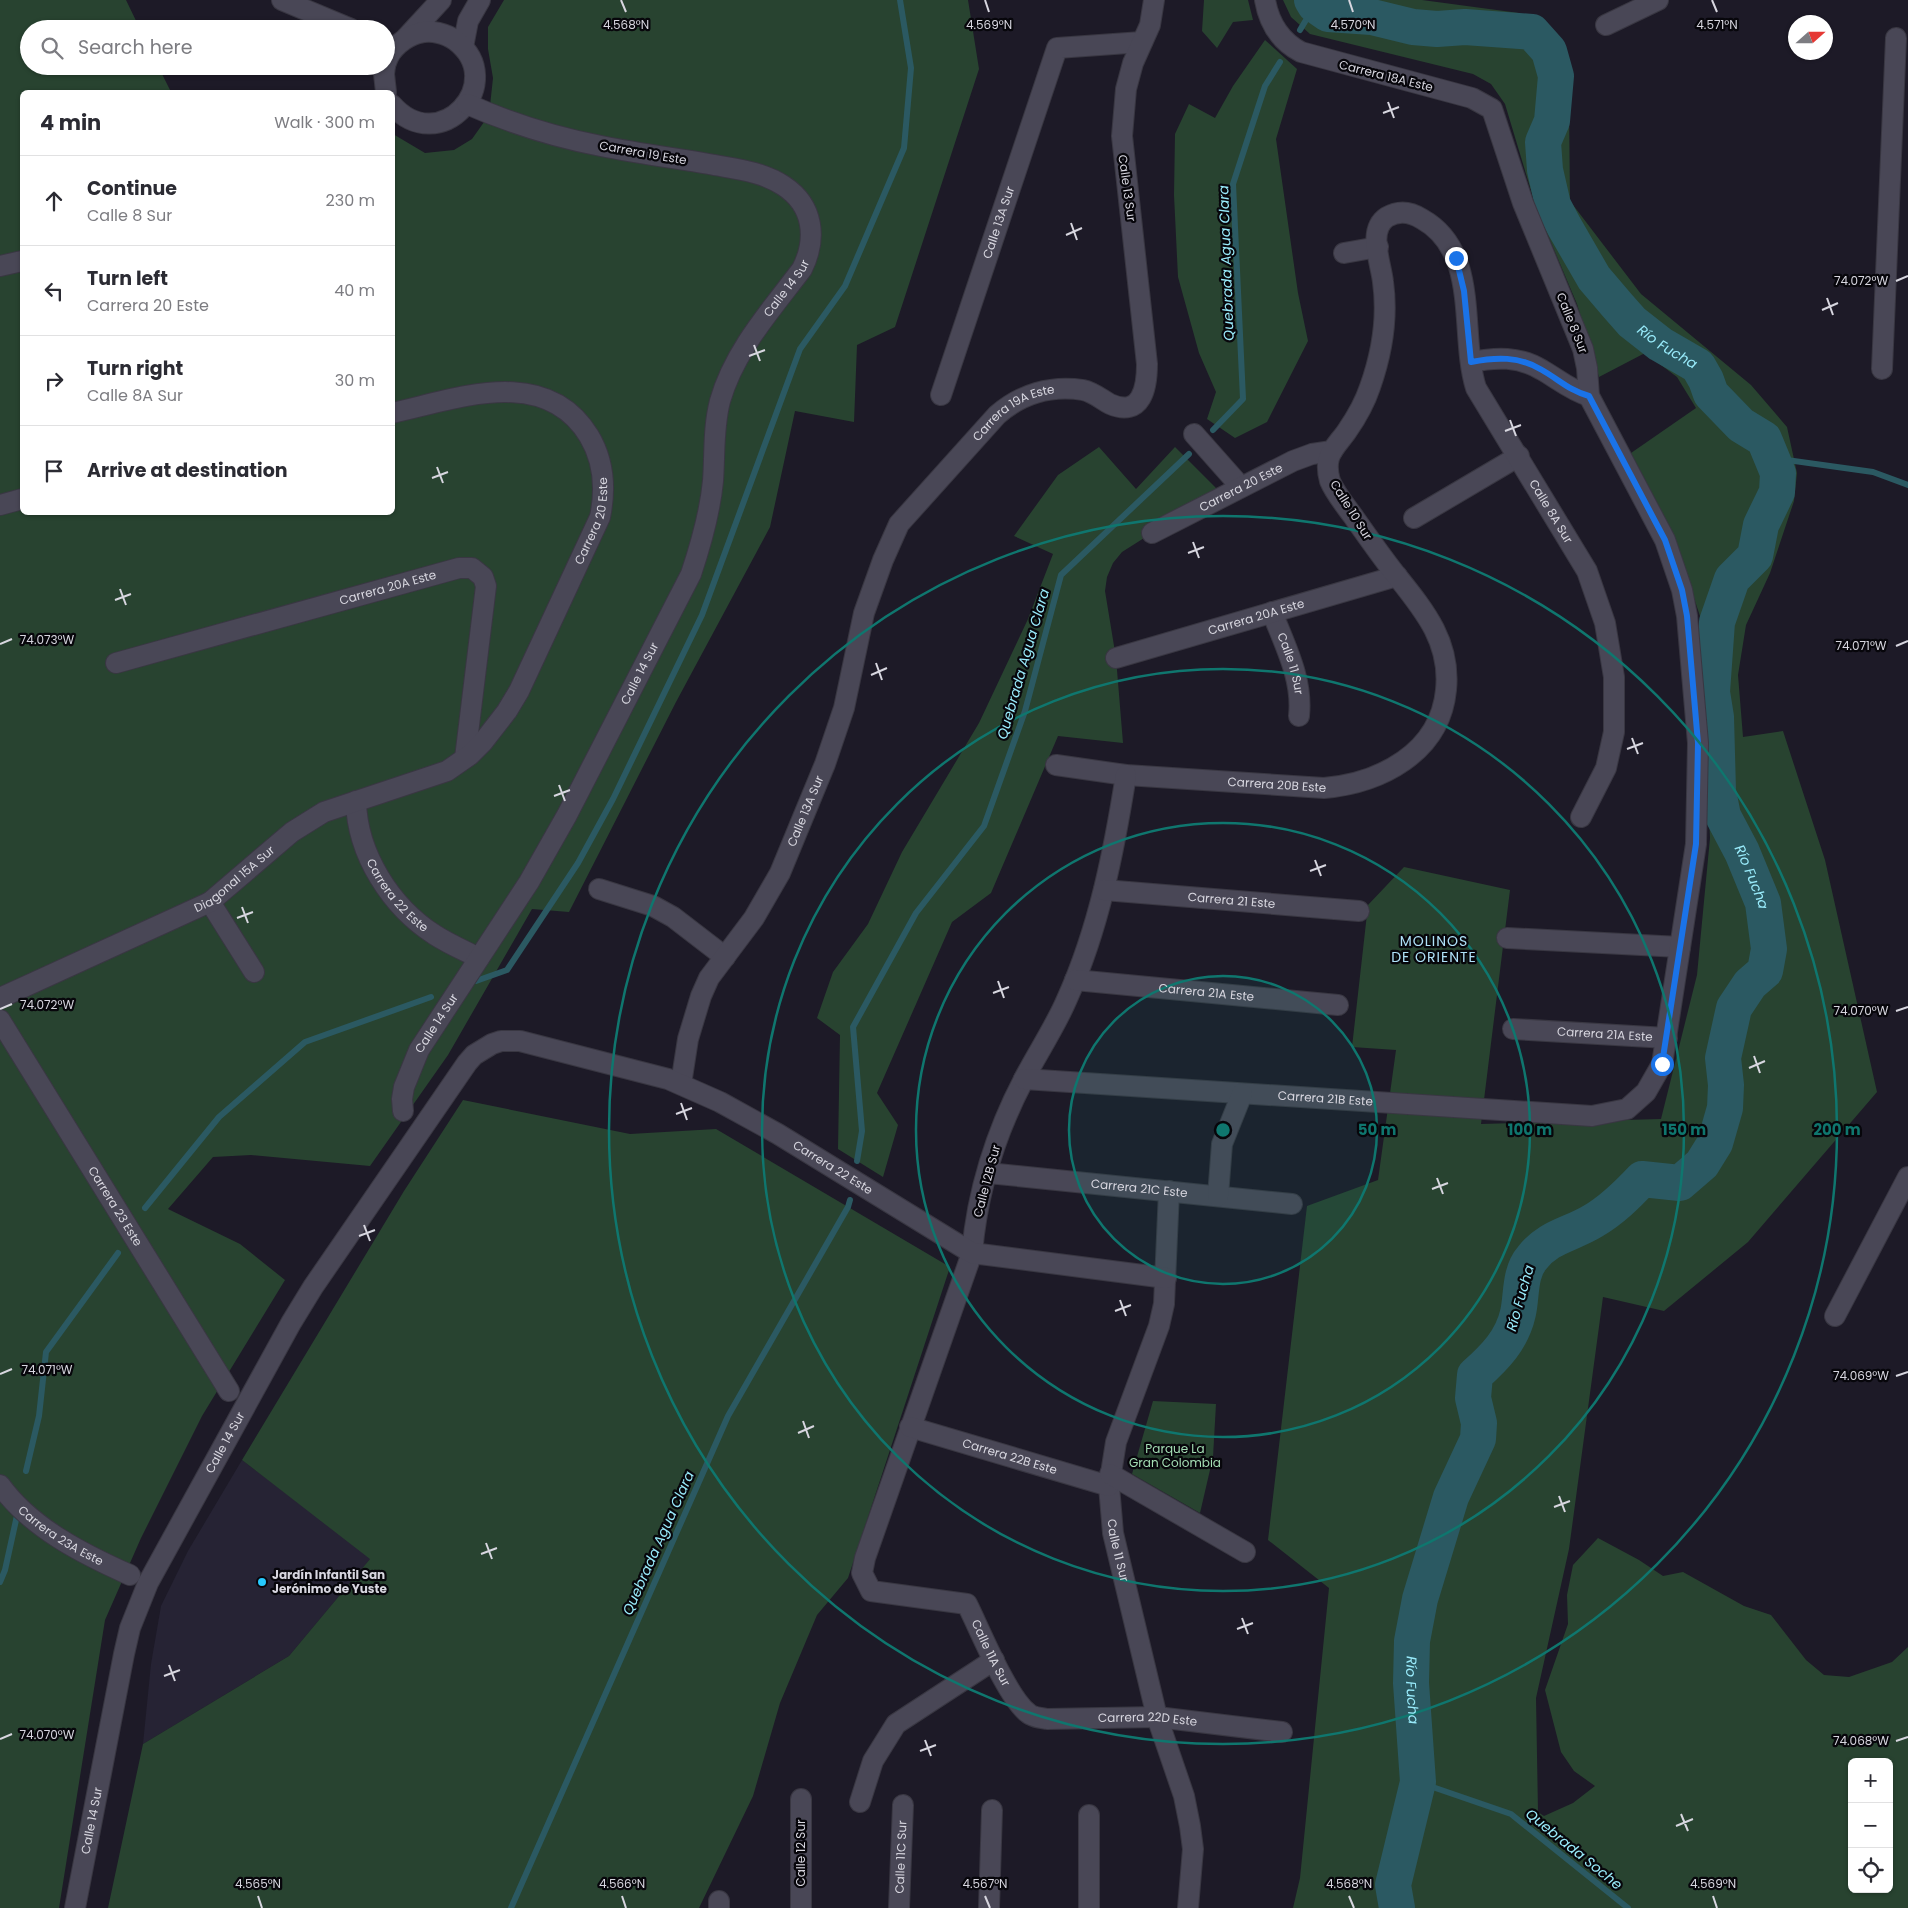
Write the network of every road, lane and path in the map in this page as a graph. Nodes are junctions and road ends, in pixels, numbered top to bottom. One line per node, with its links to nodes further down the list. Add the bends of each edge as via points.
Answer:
1 (282, 0): 7 (street)
2 (441, 0): 12 (street)
3 (480, 0): 11 (street, via 468,21)
4 (1154, 0): 10 (street, Calle 13 Sur, via 1150,25)
5 (1265, 0): 17 (street, Carrera 18A Este, via 1270,19 1282,38 1301,52 1472,98)
6 (1658, 0): 8 (street)
7 (330, 20)
8 (1606, 25)
9 (1896, 38): 25 (street)
10 (1142, 42): 26 (street, Calle 13 Sur, via 1126,89 1122,136); 27 (street, Calle 13A Sur, via 1057,48)
11 (463, 47): 13 (street, via 451,37 436,32 420,33); 16 (street, via 475,75)
12 (395, 49)
13 (395, 50)
14 (384, 75): 15 (street)
15 (386, 90)
16 (467, 104): 18 (street, via 456,116 427,124); 19 (street, Carrera 19 Este, via 533,129 600,146 762,174 786,187)
17 (1492, 110): 28 (street, Calle 8 Sur, via 1523,204 1583,349 1588,368)
18 (395, 112)
19 (809, 214): 57 (street, Calle 14 Sur, via 809,256 743,349 720,401 710,502 691,574 567,815 529,882)
20 (1378, 251): 21 (street); 24 (street, Calle 8A Sur, via 1378,227 1392,215 1412,214 1438,231 1456,258 1464,291); 31 (street, via 1385,302 1381,347 1362,406)
21 (1344, 253)
22 (20, 261): 23 (street)
23 (0, 266)
24 (1471, 362): 28 (street, via 1492,358 1516,359); 32 (street, Calle 8A Sur, via 1476,388)
25 (1882, 369)
26 (1147, 381): 37 (street, Carrera 19A Este, via 1141,398 1129,406 1110,403 1085,390 1069,389 1039,392 1011,403)
27 (942, 395)
28 (1589, 396): 55 (street, Calle 8 Sur, via 1665,540 1687,616 1695,693 1698,794 1696,844)
29 (395, 412): 45 (street, Carrera 20 Este, via 492,392 528,393 555,404 578,422 594,446 603,473 600,517 519,691 483,742)
30 (1194, 434): 33 (street)
31 (1332, 451): 33 (street, Carrera 20 Este, via 1293,461); 39 (street, Calle 10 Sur, via 1328,465 1333,487)
32 (1519, 456): 36 (street); 49 (street, Calle 8A Sur, via 1587,571 1605,623 1610,650 1615,704 1611,750 1599,785)
33 (1241, 487): 38 (street, Carrera 20 Este)
34 (20, 500): 35 (street)
35 (0, 505)
36 (1414, 518)
37 (900, 524): 56 (street, Calle 13A Sur, via 864,613 841,718 790,850 763,903)
38 (1152, 533)
39 (1397, 576): 40 (street, Carrera 20A Este); 44 (street, Calle 10 Sur, via 1429,617 1445,660 1443,706 1438,721)
40 (1272, 612): 41 (street, Carrera 20A Este); 43 (street, Calle 11 Sur, via 1298,679)
41 (1116, 658)
42 (116, 663): 45 (street, Carrera 20A Este, via 286,614 459,568 472,568 483,577 486,586)
43 (1299, 716)
44 (1418, 748): 47 (street, Carrera 20B Este, via 1406,760 1378,776 1324,788)
45 (466, 758): 48 (street, Diagonal 15A Sur, via 447,771)
46 (1056, 765): 47 (street)
47 (1126, 775): 51 (street, Calle 12B Sur)
48 (356, 801): 52 (street, Diagonal 15A Sur, via 324,812 292,832); 57 (street, Carrera 22 Este, via 361,836 389,892 435,935)
49 (1582, 817)
50 (599, 889): 56 (street, via 653,906 673,917)
51 (1104, 890): 53 (street, Carrera 21 Este); 59 (street, Calle 12B Sur)
52 (210, 902): 58 (street); 60 (street, Diagonal 15A Sur)
53 (1359, 911)
54 (1507, 938): 55 (street)
55 (1680, 947): 64 (street, Calle 8 Sur)
56 (725, 957): 67 (street, Calle 13A Sur, via 710,978 694,1017)
57 (479, 958): 70 (street, Calle 14 Sur, via 419,1050 404,1087)
58 (254, 972)
59 (1075, 980): 61 (street, Carrera 21A Este); 66 (street, Calle 12B Sur)
60 (0, 998)
61 (1338, 1005)
62 (0, 1020): 79 (street, Carrera 23 Este)
63 (1513, 1029): 64 (street, Carrera 21A Este)
64 (1667, 1038): 69 (street, Calle 8 Sur, via 1662,1064 1646,1092)
65 (502, 1040): 67 (street, Carrera 22 Este, via 532,1043); 95 (street, Calle 14 Sur, via 483,1049 467,1063 313,1286 148,1583 130,1628 124,1654)
66 (1024, 1079): 68 (street, Carrera 21B Este); 71 (street, Calle 12B Sur, via 1007,1115)
67 (681, 1084): 76 (street, Carrera 22 Este, via 778,1134)
68 (1242, 1094): 69 (street, Carrera 21B Este, via 1592,1116); 74 (street, via 1222,1144)
69 (1627, 1109)
70 (403, 1111)
71 (988, 1173): 73 (street, Carrera 21C Este); 76 (street, Calle 12B Sur)
72 (1908, 1177): 78 (street)
73 (1170, 1192): 74 (street, Carrera 21C Este); 77 (street, Calle 11 Sur)
74 (1218, 1196): 75 (street, Carrera 21C Este)
75 (1292, 1204)
76 (972, 1253): 77 (street, Carrera 22 Este); 80 (street, Calle 12B Sur)
77 (1166, 1278): 81 (street, Calle 11 Sur, via 1159,1326 1116,1442)
78 (1835, 1316)
79 (229, 1392)
80 (910, 1427): 81 (street, Carrera 22B Este); 85 (street, Calle 12B Sur, via 862,1573 871,1591)
81 (1109, 1480): 83 (street, Carrera 22B Este); 88 (street, Calle 11 Sur, via 1113,1533)
82 (0, 1486): 84 (street, Carrera 23A Este, via 23,1510 65,1542)
83 (1245, 1552)
84 (130, 1575)
85 (967, 1604): 86 (street, Calle 11A Sur)
86 (994, 1660): 87 (street, Calle 11A Sur); 91 (street, via 896,1724 873,1761)
87 (1018, 1700): 88 (street, Carrera 22D Este, via 1029,1714 1047,1719)
88 (1157, 1718): 89 (street, Carrera 22D Este); 100 (street, Calle 11 Sur, via 1184,1796 1190,1826 1193,1849)
89 (1282, 1732)
90 (800, 1799): 96 (street, Calle 12 Sur)
91 (860, 1802)
92 (903, 1805): 97 (street, Calle 11C Sur)
93 (992, 1810): 98 (street)
94 (1089, 1815): 99 (street)
95 (76, 1908)
96 (800, 1908)
97 (899, 1908)
98 (989, 1908)
99 (1089, 1908)
100 (1188, 1908)

